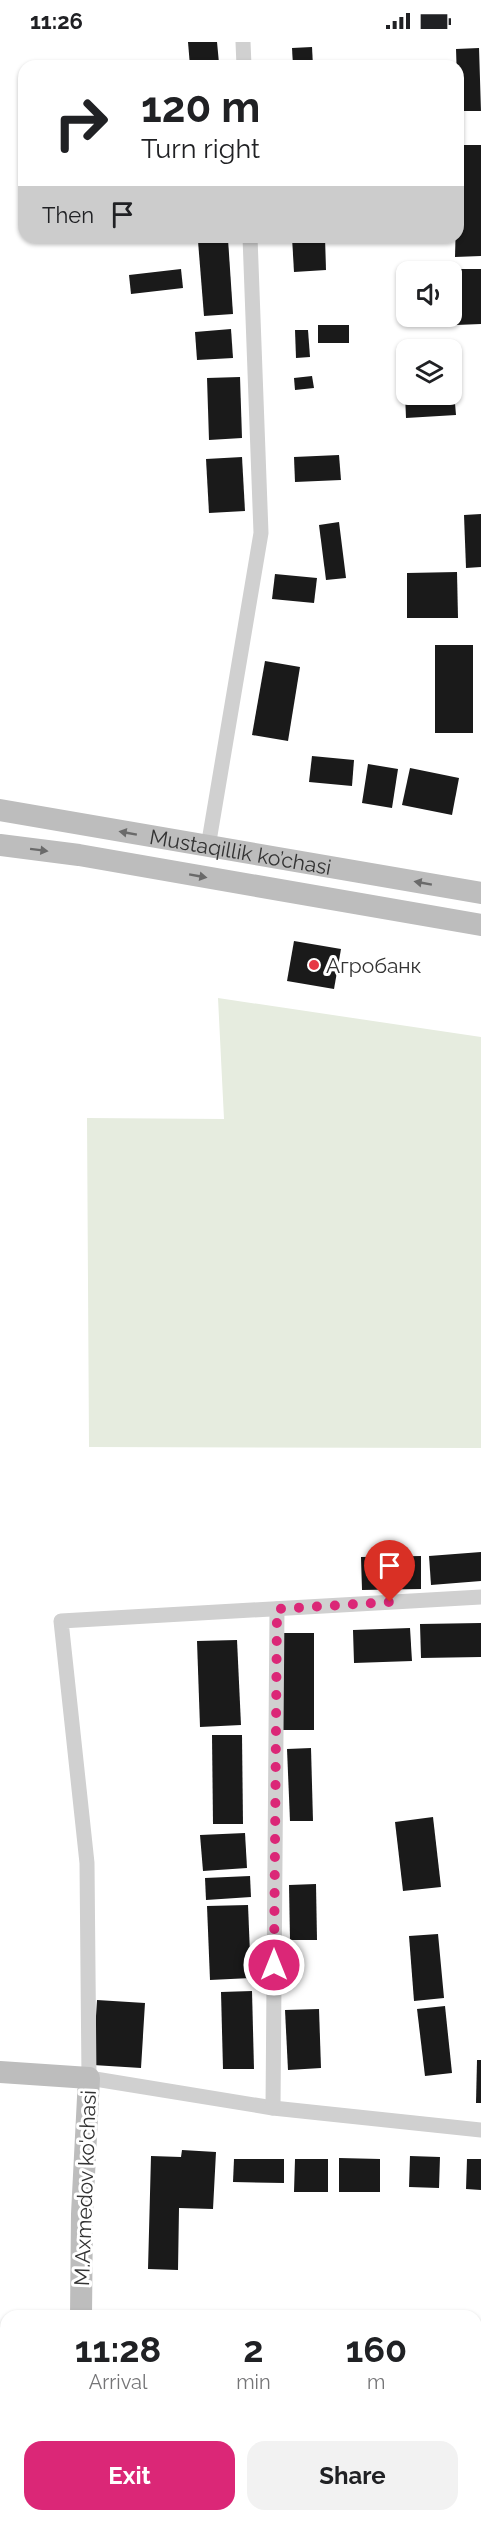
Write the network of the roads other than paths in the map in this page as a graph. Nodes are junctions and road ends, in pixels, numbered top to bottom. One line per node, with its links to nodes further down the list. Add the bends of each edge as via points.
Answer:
1 (243, 42): 2 (street)
2 (244, 60)
3 (250, 243): 6 (street, via 261,534)
4 (0, 810): 6 (street, Mustaqillik ko’chasi, one-way to 4)
5 (0, 845): 8 (street, Mustaqillik ko’chasi, one-way to 8, via 79,855)
6 (208, 847): 7 (street, Mustaqillik ko’chasi, one-way to 6)
7 (481, 893)
8 (481, 925)
9 (481, 1598): 10 (street)
10 (277, 1609): 12 (street, via 61,1621 87,1863); 13 (street)
11 (0, 2072): 12 (street, M.Axmedov ko'chasi)
12 (80, 2077): 13 (street); 15 (street, M.Axmedov ko'chasi)
13 (273, 2108): 14 (street)
14 (481, 2130)
15 (81, 2310)

